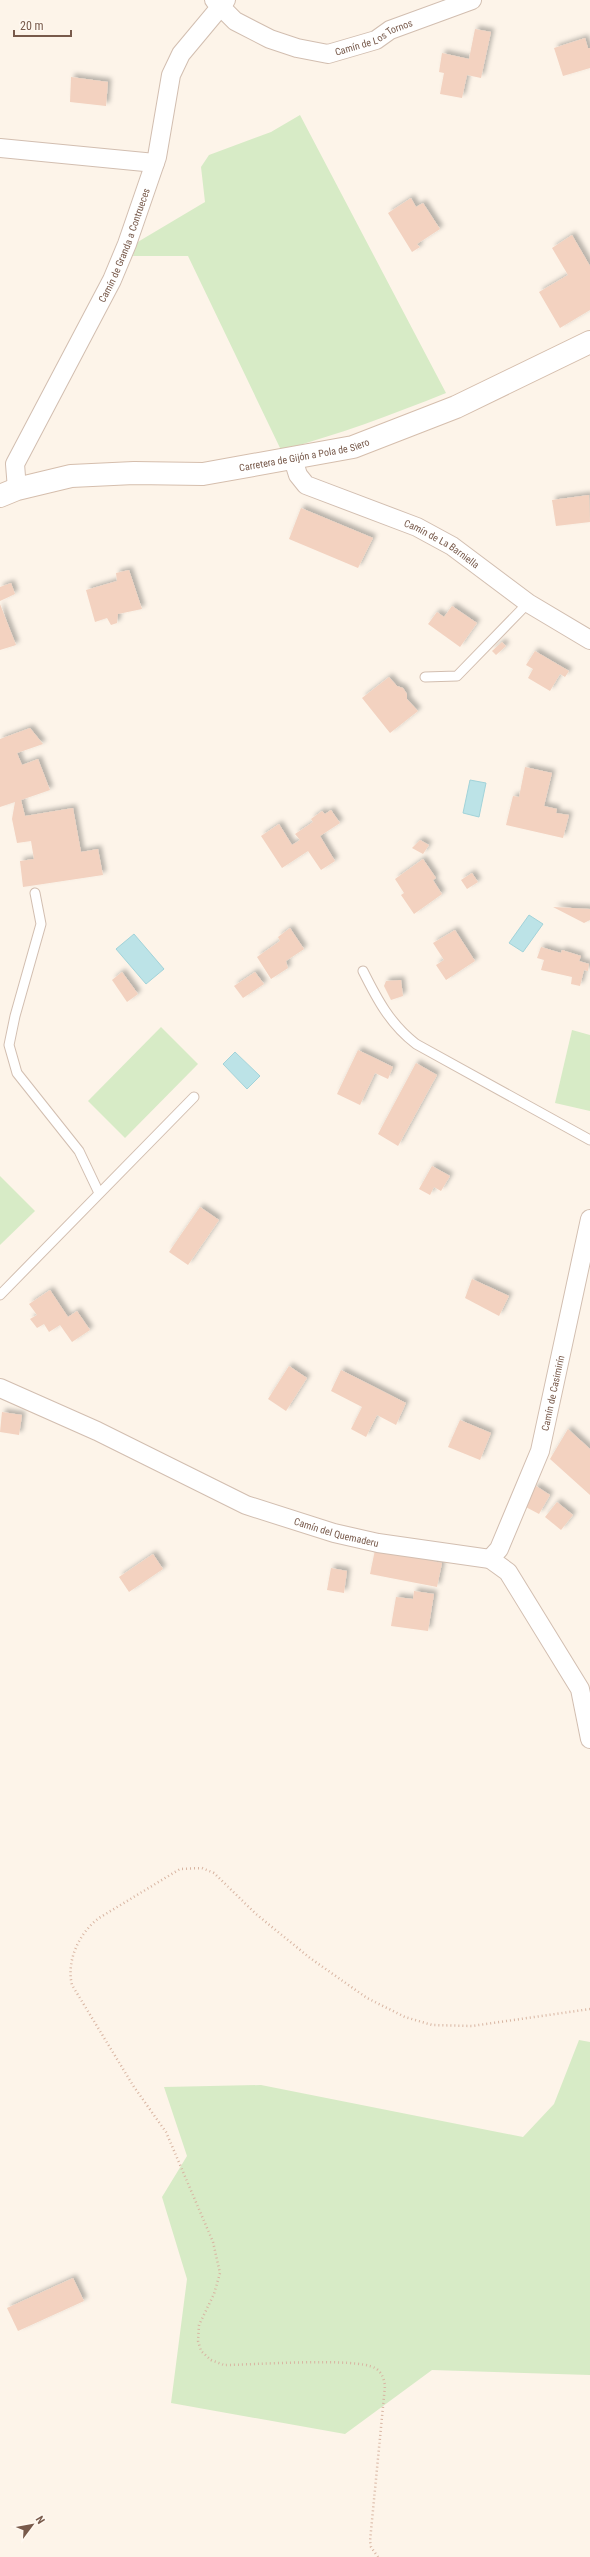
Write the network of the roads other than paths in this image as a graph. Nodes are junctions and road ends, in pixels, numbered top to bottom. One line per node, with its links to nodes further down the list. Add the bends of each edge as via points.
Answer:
1 (472, 0): 2 (street, Camín de Los Tornos, via 390,30 376,40 328,54 270,39 235,21)
2 (220, 2): 4 (street, Camín de Granda a Contrueces, via 181,54 171,75)
3 (0, 148): 4 (street)
4 (155, 163): 7 (street, Camín de Granda a Contrueces, via 112,280 15,464)
5 (590, 342): 6 (street, Carretera de Gijón a Pola de Siero, via 456,407 353,447)
6 (293, 459): 7 (street, Carretera de Gijón a Pola de Siero, via 203,474 134,473 71,476); 8 (street, Camín de La Barniella, via 298,475 306,485 417,527 452,546)
7 (9, 492)
8 (528, 604): 9 (street, Camín de La Barniella); 10 (lane, via 457,676)
9 (590, 640)
10 (425, 677)
11 (35, 893): 15 (lane, via 41,924 9,1045 17,1073 79,1151)
12 (363, 971): 14 (lane, via 379,1004 400,1032 416,1044)
13 (194, 1097): 15 (lane)
14 (590, 1140)
15 (99, 1193): 17 (lane)
16 (590, 1219): 19 (street, Camín de Casimirín, via 540,1451 499,1548)
17 (0, 1295)
18 (0, 1388): 19 (street, Camín del Quemaderu, via 97,1431 246,1505 349,1536 471,1558)
19 (490, 1559): 20 (street, via 508,1572 580,1689)
20 (590, 1739)

